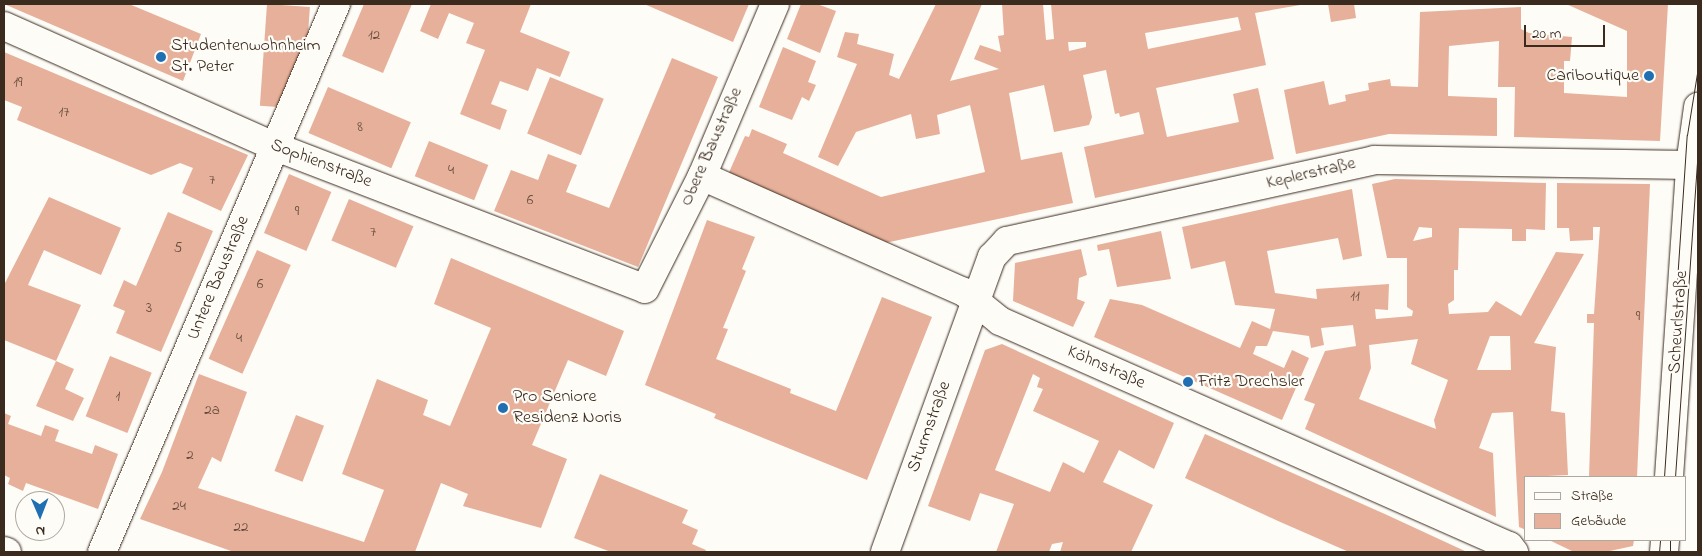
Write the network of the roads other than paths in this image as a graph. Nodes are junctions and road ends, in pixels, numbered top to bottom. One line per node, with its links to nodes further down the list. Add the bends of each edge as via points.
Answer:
1 (336, 4): 5 (street, Untere Baustraße)
2 (775, 4): 7 (street, Obere Baustraße)
3 (4, 26): 5 (street, Sophienstraße)
4 (1698, 107): 6 (street, Scheurlstraße)
5 (276, 147): 8 (street, Sophienstraße); 11 (street, Untere Baustraße)
6 (1690, 165): 9 (street, Keplerstraße, via 1374,160 1007,241 992,257); 10 (street, Scheurlstraße)
7 (702, 176): 8 (street, Obere Baustraße); 9 (street, Köhnstraße, via 964,292)
8 (645, 288)
9 (975, 301): 12 (street, Sturmstraße); 13 (street, Köhnstraße, via 1000,321 1509,546)
10 (1669, 476)
11 (102, 552)
12 (885, 552)
13 (1514, 552)

